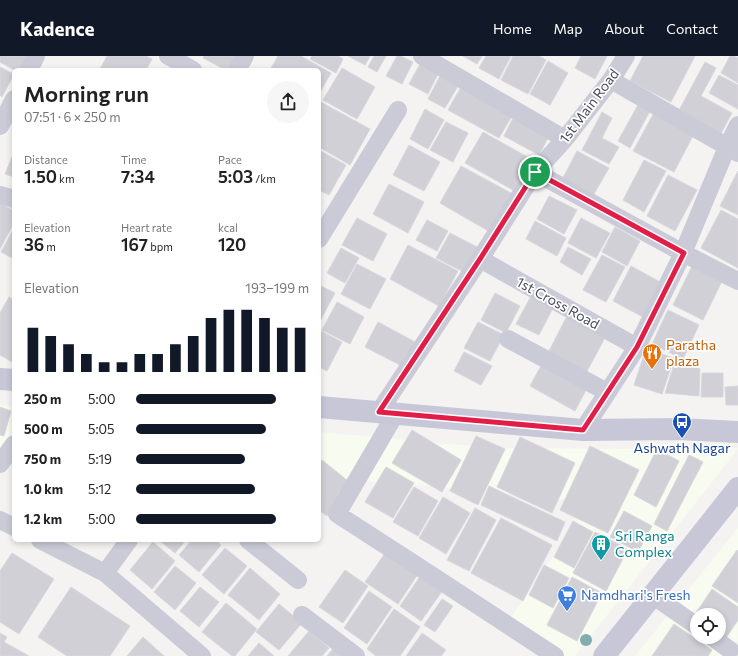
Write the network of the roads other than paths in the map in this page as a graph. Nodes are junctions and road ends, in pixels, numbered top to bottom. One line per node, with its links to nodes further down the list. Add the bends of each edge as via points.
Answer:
1 (36, 56): 6 (street)
2 (168, 56): 7 (street)
3 (244, 56): 8 (street)
4 (422, 56): 14 (street)
5 (626, 56): 9 (street, 1st Main Road)
6 (30, 68)
7 (189, 68)
8 (238, 68)
9 (611, 80): 14 (street, 1st Main Road); 15 (street)
10 (12, 103): 13 (street)
11 (398, 110): 19 (street)
12 (738, 125): 15 (street)
13 (0, 126)
14 (565, 139): 16 (street, 1st Main Road)
15 (732, 150): 20 (street)
16 (535, 172): 20 (street); 21 (street, 1st Main Road)
17 (0, 195): 18 (street)
18 (12, 198)
19 (321, 235)
20 (684, 253): 22 (street); 24 (street)
21 (480, 259): 24 (street, 1st Cross Road); 29 (street, 1st Main Road)
22 (738, 282)
23 (508, 339): 27 (street)
24 (637, 347): 27 (street)
25 (0, 379): 26 (street)
26 (12, 380)
27 (607, 392): 30 (street)
28 (321, 407): 29 (street)
29 (388, 413): 30 (street); 47 (street, 1st Main Road, via 336,514)
30 (583, 430): 31 (street, via 679,429)
31 (738, 432)
32 (12, 447): 33 (street)
33 (0, 464)
34 (738, 488): 42 (street)
35 (0, 520): 36 (street)
36 (12, 526)
37 (44, 542): 40 (street)
38 (128, 542): 40 (street)
39 (250, 542): 41 (street)
40 (105, 573): 45 (street)
41 (298, 580)
42 (652, 595): 44 (street); 48 (street)
43 (302, 615): 46 (street)
44 (690, 621)
45 (202, 656)
46 (356, 656)
47 (555, 656)
48 (604, 656)

